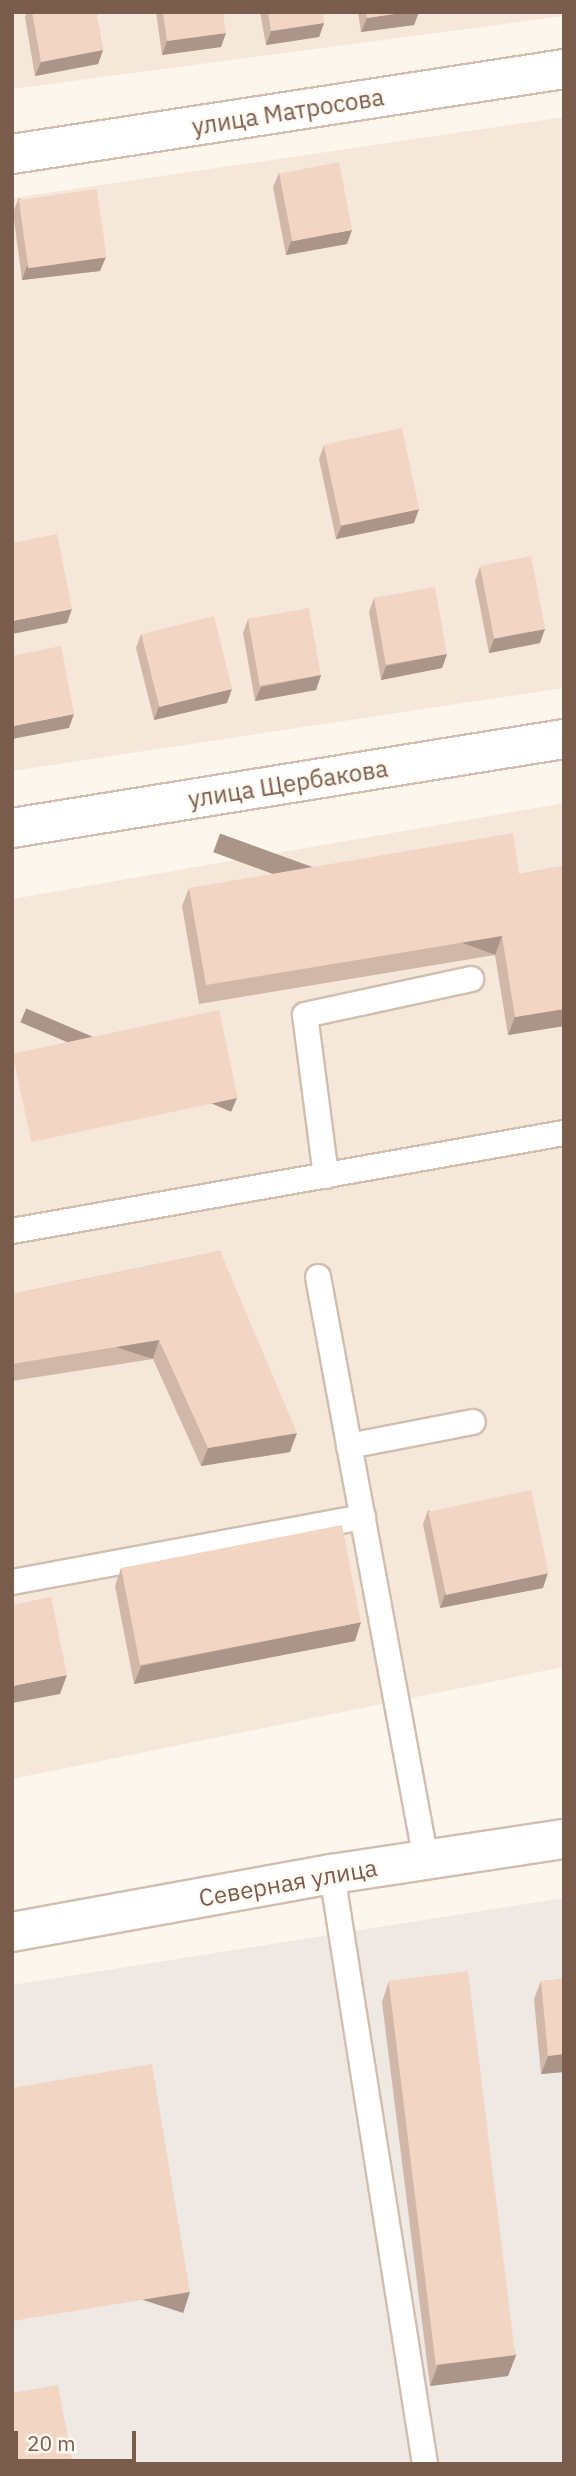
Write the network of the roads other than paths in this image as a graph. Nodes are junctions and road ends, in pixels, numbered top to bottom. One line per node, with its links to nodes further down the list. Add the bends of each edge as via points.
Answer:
1 (564, 69): 2 (street, улица Матросова)
2 (12, 155)
3 (564, 739): 4 (street, улица Щербакова)
4 (12, 828)
5 (471, 979): 7 (lane, via 305,1015)
6 (564, 1133): 7 (lane)
7 (326, 1175): 8 (lane)
8 (12, 1230)
9 (318, 1276): 11 (lane)
10 (474, 1422): 11 (lane)
11 (349, 1446): 12 (lane)
12 (363, 1517): 13 (lane); 15 (lane)
13 (12, 1582)
14 (564, 1839): 15 (street, Северная улица)
15 (426, 1860): 16 (street, Северная улица)
16 (332, 1874): 17 (street, Северная улица); 18 (lane)
17 (12, 1932)
18 (425, 2464)

